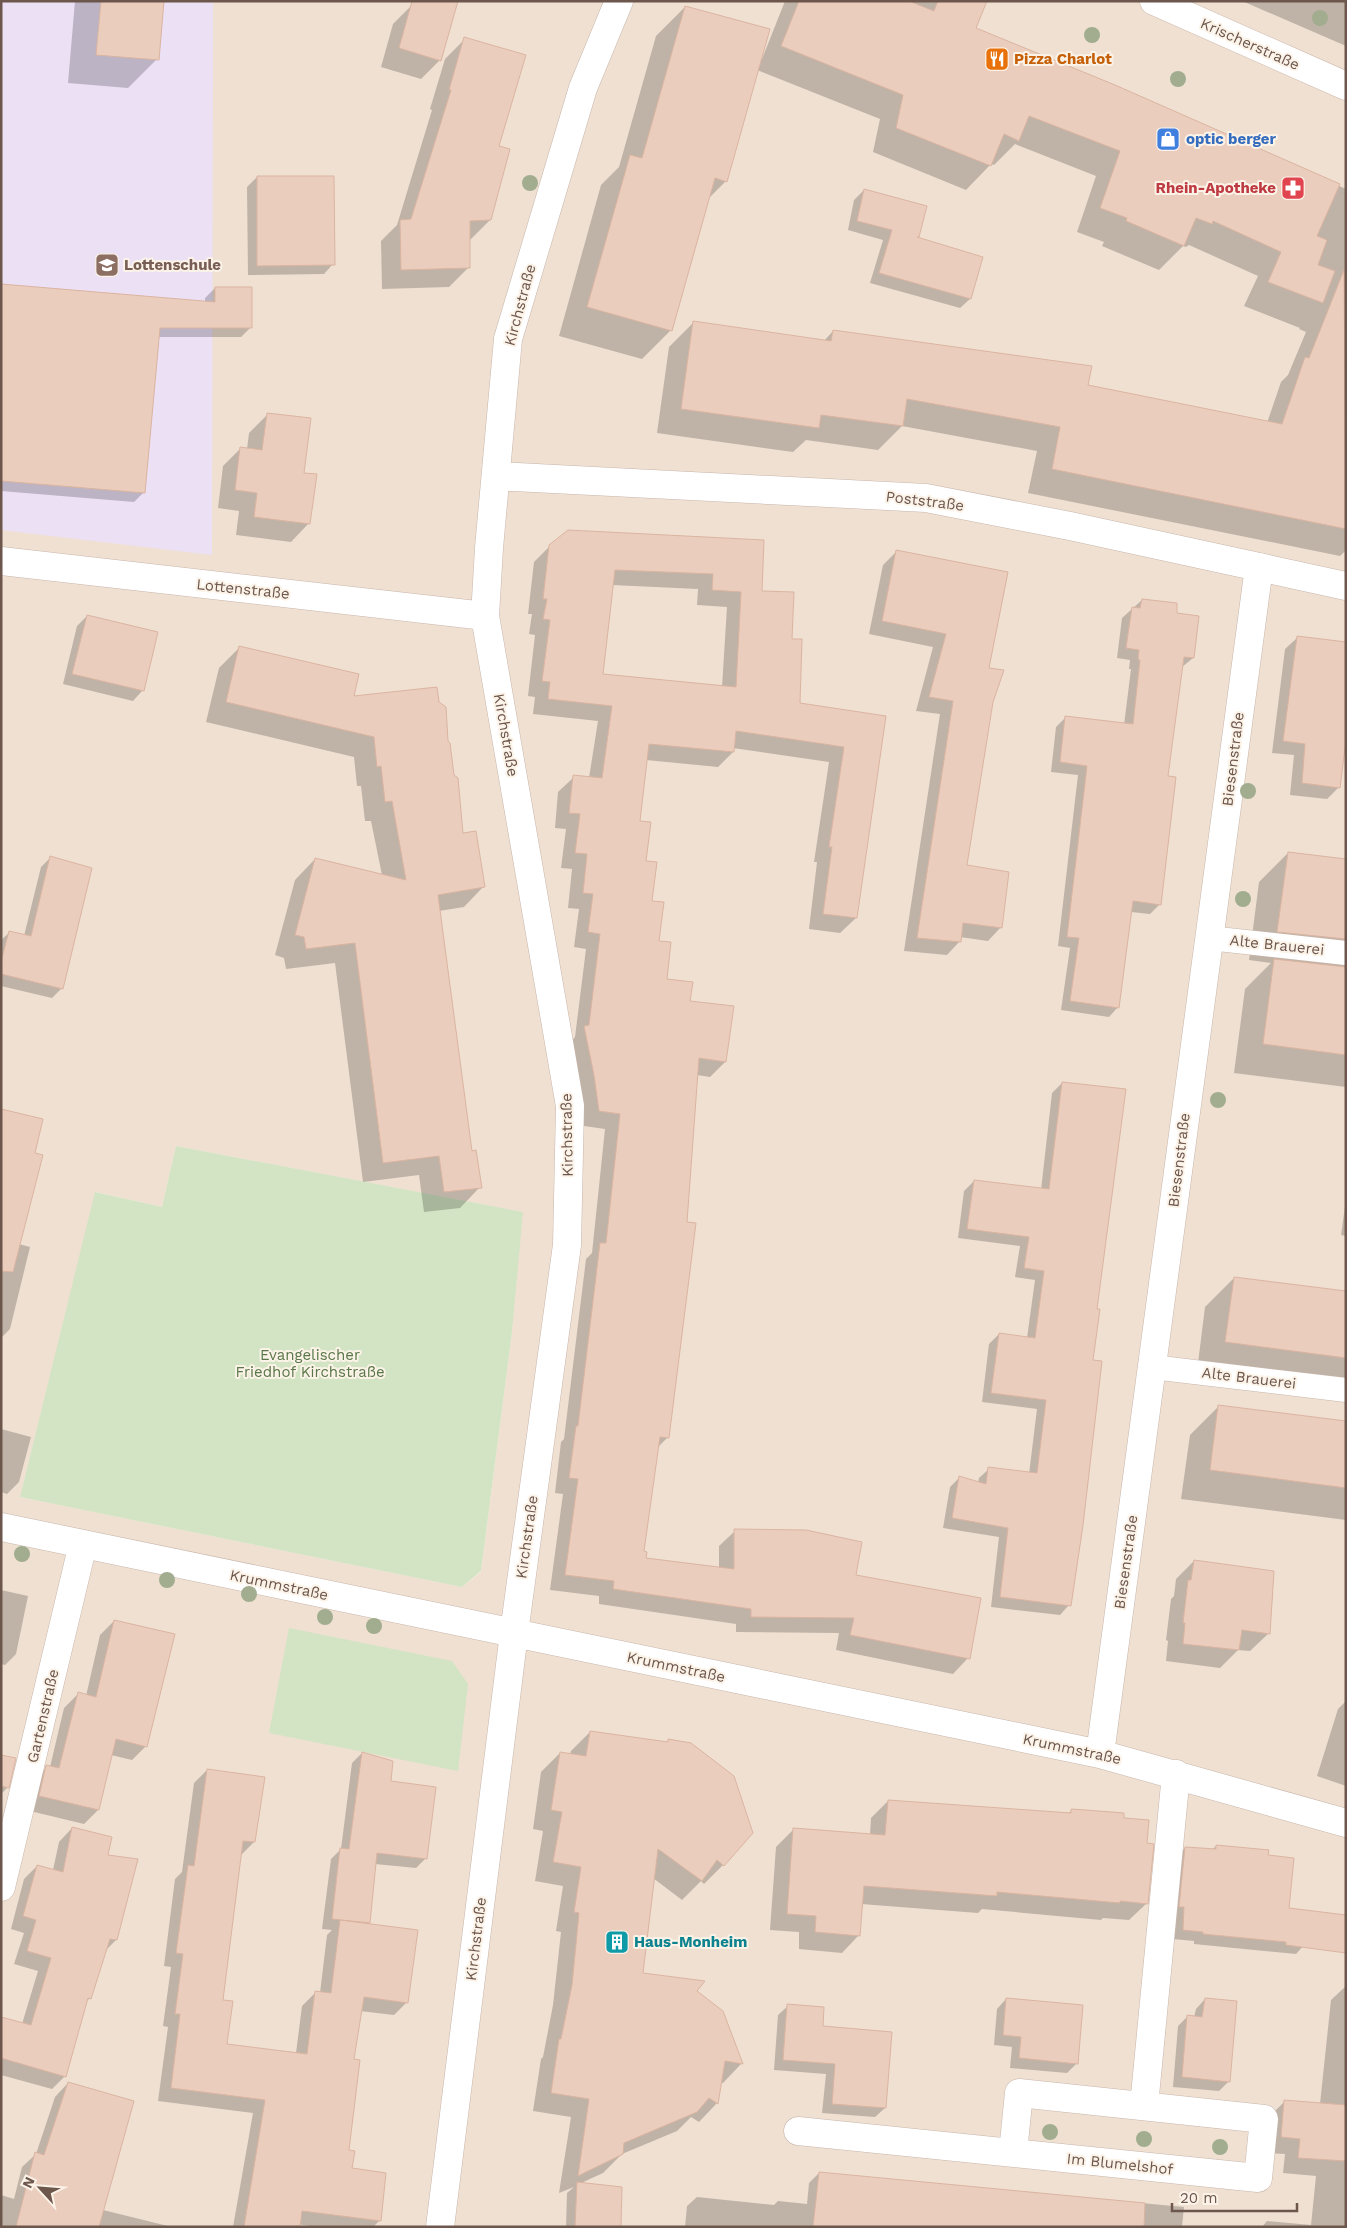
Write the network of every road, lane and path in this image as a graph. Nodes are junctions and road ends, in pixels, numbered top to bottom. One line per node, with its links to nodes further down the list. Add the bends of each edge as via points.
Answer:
1 (620, 1): 4 (street, Kirchstraße, via 582,88 508,339)
2 (1154, 1): 3 (street, Krischerstraße)
3 (1346, 86)
4 (496, 476): 6 (street, Poststraße, via 926,498); 8 (street, Kirchstraße)
5 (1, 562): 8 (street, Lottenstraße)
6 (1259, 567): 7 (street, Poststraße); 9 (street, Biesenstraße)
7 (1346, 586)
8 (485, 616): 15 (street, Kirchstraße, via 570,1106 567,1245)
9 (1209, 938): 10 (lane, Alte Brauerei); 11 (street, Biesenstraße)
10 (1346, 953)
11 (1152, 1367): 12 (lane, Alte Brauerei); 16 (street, Biesenstraße)
12 (1346, 1390)
13 (1, 1528): 14 (street, Krummstraße)
14 (84, 1544): 15 (street, Krummstraße); 19 (street, Gartenstraße)
15 (514, 1634): 16 (street, Krummstraße); 23 (street, Kirchstraße)
16 (1100, 1754): 17 (street, Krummstraße)
17 (1176, 1774): 18 (street, Krummstraße); 20 (street)
18 (1346, 1823)
19 (1, 1887)
20 (1144, 2106): 22 (street, Im Blumelshof, via 1019,2093); 22 (street, Im Blumelshof, via 1264,2119 1258,2178)
21 (798, 2131): 22 (street, Im Blumelshof)
22 (1013, 2152)
23 (440, 2227)

